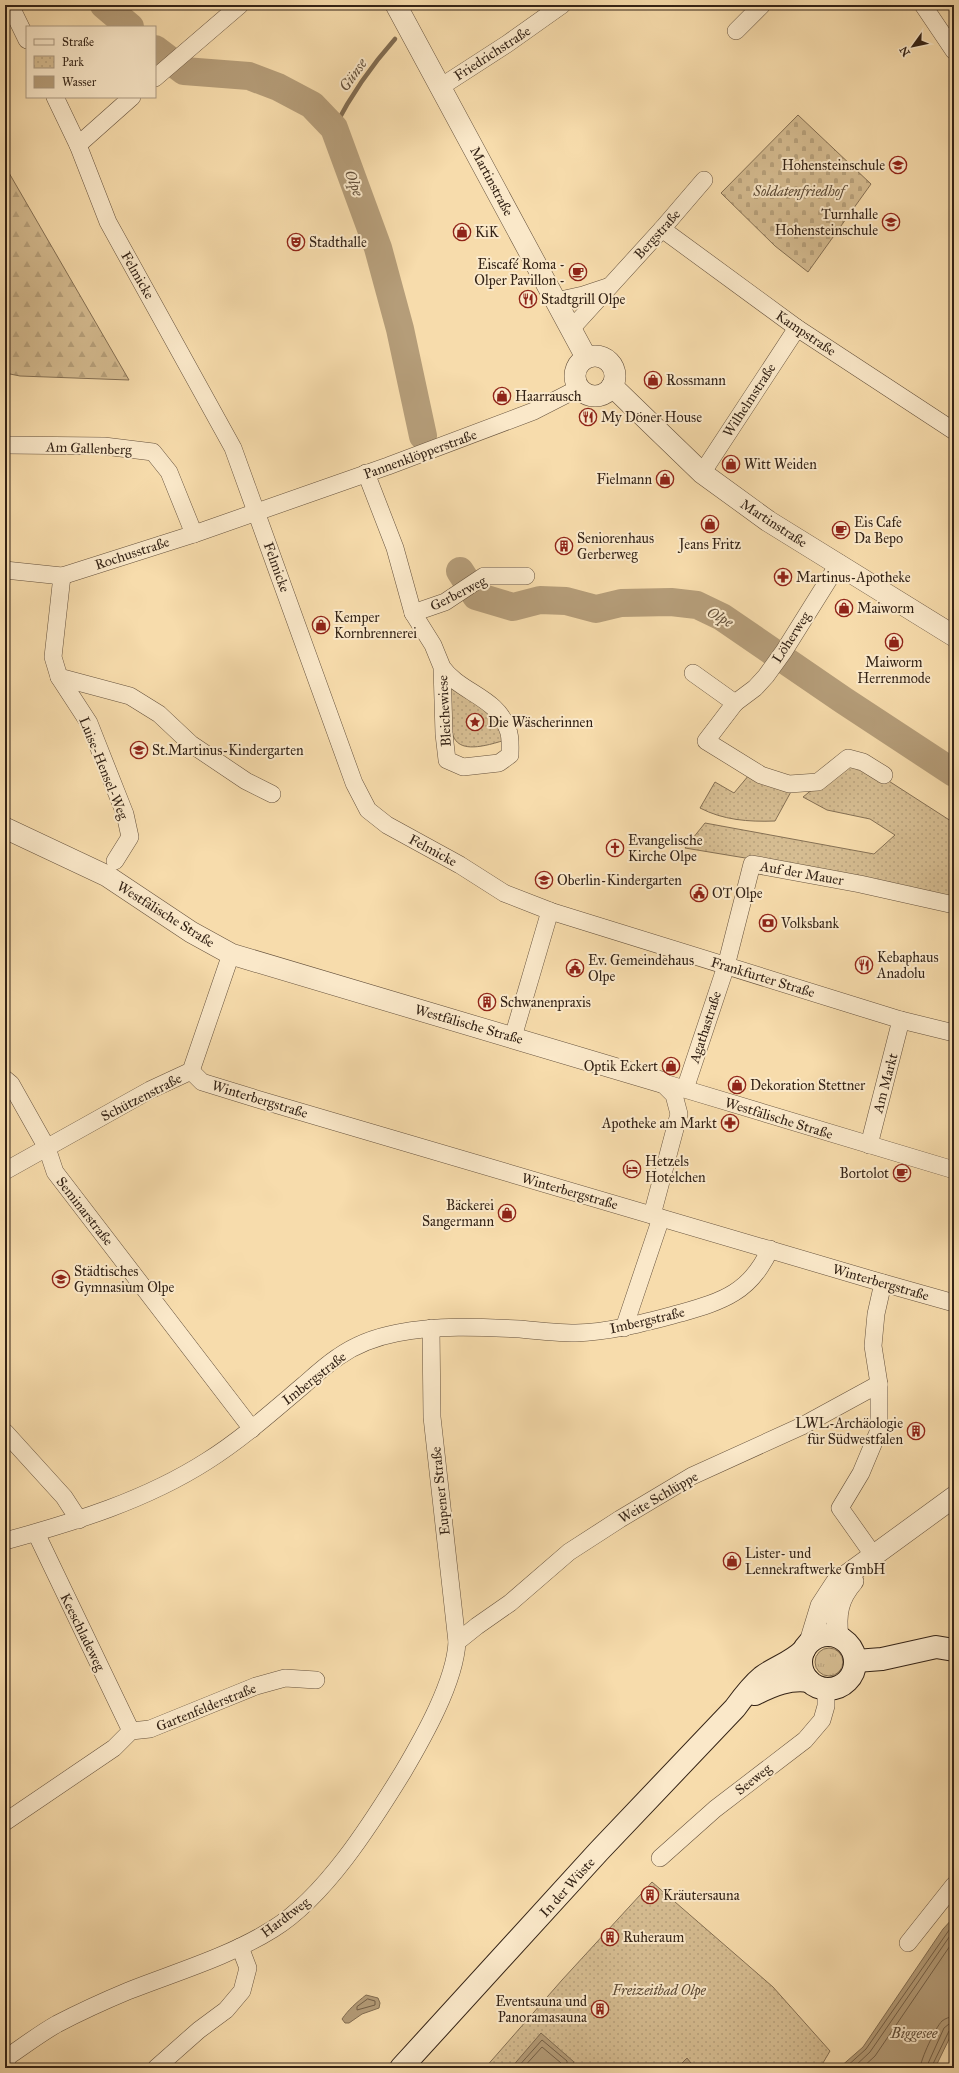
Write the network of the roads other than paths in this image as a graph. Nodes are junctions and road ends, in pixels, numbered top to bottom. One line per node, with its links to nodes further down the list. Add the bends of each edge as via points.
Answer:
1 (10, 5): 8 (street)
2 (240, 5): 10 (street)
3 (396, 5): 11 (street, Martinstraße)
4 (562, 5): 11 (street, Friedrichstraße)
5 (762, 5): 7 (street)
6 (923, 5): 9 (street)
7 (736, 31)
8 (26, 38)
9 (951, 42)
10 (159, 74)
11 (442, 86): 18 (street, Martinstraße)
12 (55, 98): 14 (street, Felmicke)
13 (131, 98): 14 (street)
14 (78, 144): 28 (street, Felmicke, via 108,222 233,448)
15 (704, 180): 16 (street, Bergstraße)
16 (662, 229): 17 (street, Bergstraße); 19 (street, Kampstraße)
17 (609, 286): 18 (street, Bergstraße); 20 (street, Bergstraße)
18 (556, 301): 20 (street, Martinstraße)
19 (797, 328): 24 (street, Kampstraße); 27 (street, Wilhelmstraße)
20 (571, 329): 21 (street, Martinstraße)
21 (586, 358): 22 (street, via 602,357 611,364 615,372); 23 (street, via 575,374)
22 (612, 386): 23 (street, via 602,395 595,396); 27 (street, Martinstraße)
23 (579, 388): 26 (street, Pannenklöpperstraße, via 534,412)
24 (954, 431)
25 (5, 445): 29 (street, Am Gallenberg, via 104,446 153,452 169,472)
26 (366, 473): 28 (street, Pannenklöpperstraße); 34 (street, Bleichewiese, via 395,548)
27 (702, 473): 30 (street, Martinstraße, via 768,521)
28 (257, 512): 29 (street, Rochusstraße); 45 (street, Felmicke, via 354,783 368,810 387,825 460,865 504,893)
29 (194, 534): 32 (street, Rochusstraße)
30 (839, 563): 35 (street, Martinstraße); 39 (street, Löherweg, via 779,657 755,688)
31 (5, 570): 32 (street, Rochusstraße)
32 (62, 576): 38 (street, Luise-Hensel-Weg, via 53,657)
33 (526, 576): 34 (street, Gerberweg, via 484,576 440,604)
34 (413, 613): 36 (street, Bleichewiese, via 433,645)
35 (954, 636)
36 (442, 667): 36 (street, Bleichewiese, via 447,760 463,767 499,763 510,755 508,730 498,710 448,676)
37 (693, 673): 39 (street)
38 (59, 677): 41 (street, via 130,696 159,714 191,744 246,781); 43 (street, Luise-Hensel-Weg, via 88,723 125,814 130,837)
39 (735, 703): 40 (street, Löherweg, via 706,741 761,775 789,784 818,782 848,758 863,762)
40 (884, 775)
41 (272, 794)
42 (5, 828): 46 (street, Westfälische Straße, via 107,876 191,932)
43 (115, 861)
44 (954, 904): 47 (street, Auf der Mauer, via 752,864)
45 (550, 911): 47 (street, Frankfurter Straße); 50 (street)
46 (231, 954): 50 (street, Westfälische Straße); 51 (street, Schützenstraße)
47 (726, 966): 48 (street, Frankfurter Straße); 54 (street, Agathastraße)
48 (902, 1020): 49 (street, Frankfurter Straße); 57 (street, Am Markt)
49 (954, 1033)
50 (513, 1037): 53 (street, Westfälische Straße)
51 (191, 1071): 58 (street, Schützenstraße, via 150,1090); 61 (street, Winterbergstraße, via 202,1082)
52 (5, 1079): 58 (street, Seminarstraße, via 11,1084)
53 (661, 1082): 54 (street, Westfälische Straße); 56 (street, via 674,1095)
54 (685, 1089): 55 (street, Westfälische Straße)
55 (709, 1097): 56 (street, via 692,1102); 57 (street, Westfälische Straße)
56 (679, 1114): 61 (street)
57 (869, 1145): 59 (street, Westfälische Straße)
58 (47, 1148): 60 (street, Schützenstraße); 68 (street, Seminarstraße, via 55,1172)
59 (954, 1170)
60 (5, 1171)
61 (656, 1216): 62 (street, Winterbergstraße); 66 (street)
62 (770, 1249): 63 (street, Winterbergstraße); 66 (street, Imbergstraße, via 752,1280 737,1292 718,1302)
63 (883, 1283): 64 (street, Winterbergstraße); 67 (street, via 876,1314 873,1346)
64 (954, 1302)
65 (431, 1328): 66 (street, Imbergstraße, via 503,1328 576,1333); 68 (street, Imbergstraße, via 377,1337 338,1356); 77 (street, Eupener Straße, via 432,1417)
66 (624, 1328)
67 (879, 1384): 74 (street, via 879,1430 861,1473 840,1508); 77 (street, Weite Schlüppe, via 802,1426 692,1476 620,1519 569,1552 510,1603 477,1626)
68 (252, 1428): 71 (street, Imbergstraße, via 208,1461 175,1479)
69 (5, 1432): 71 (street, via 64,1497)
70 (954, 1497): 74 (street)
71 (78, 1520): 72 (street, Imbergstraße)
72 (36, 1533): 73 (street, Imbergstraße); 83 (street, Keeschladeweg)
73 (5, 1541)
74 (874, 1556): 75 (street, via 842,1594 837,1610); 76 (street, via 843,1576 829,1590)
75 (838, 1636): 76 (main road, via 820,1636); 79 (main road, via 850,1646)
76 (807, 1646): 81 (main road, via 801,1660 802,1669 804,1675); 82 (main road, In der Wüste, via 794,1660 753,1685)
77 (457, 1648): 88 (street, Hardtweg, via 442,1696 423,1739 369,1827 309,1901 274,1929)
78 (954, 1650): 79 (main road, via 936,1646 882,1659)
79 (856, 1661): 81 (main road, via 850,1678 844,1685 836,1688)
80 (316, 1680): 83 (street, Gartenfelderstraße, via 285,1678 256,1686 150,1730)
81 (818, 1685): 82 (main road, In der Wüste, via 797,1679 774,1685); 85 (street, Seeweg, via 826,1706 822,1720 805,1740 715,1809)
82 (735, 1708): 91 (main road, In der Wüste)
83 (131, 1731): 84 (street, via 114,1748)
84 (5, 1822)
85 (660, 1858)
86 (954, 1885): 87 (street)
87 (908, 1943)
88 (240, 1948): 89 (street, Hardtweg, via 126,1992 57,2024 9,2056); 90 (street, via 248,1968 242,1991 226,2010)
89 (5, 2064)
90 (156, 2068)
91 (401, 2068)

